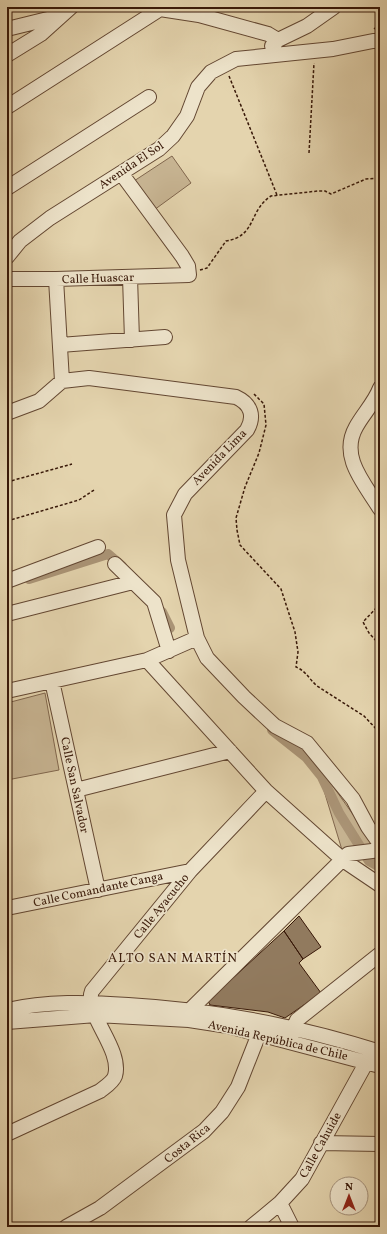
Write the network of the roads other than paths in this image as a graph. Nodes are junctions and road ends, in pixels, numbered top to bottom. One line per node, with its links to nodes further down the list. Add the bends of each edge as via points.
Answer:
1 (71, 7): 4 (street)
2 (334, 7): 7 (street, via 307,26)
3 (157, 8): 7 (street, via 199,15 268,34); 11 (street)
4 (60, 16): 5 (street); 8 (street, via 40,34)
5 (7, 29)
6 (376, 36): 9 (street, Avenida El Sol, via 314,51)
7 (278, 40): 9 (street)
8 (7, 55)
9 (262, 56): 12 (street, Avenida El Sol, via 236,59 211,72 198,86 187,116 174,136)
10 (149, 97): 13 (street)
11 (7, 107)
12 (121, 172): 14 (street, Avenida El Sol, via 50,218 20,241); 15 (street, Calle Huascar, via 182,256 188,266 189,275)
13 (7, 188)
14 (7, 258)
15 (130, 277): 17 (street, Calle Huascar); 19 (street)
16 (7, 279): 17 (street, Calle Huascar)
17 (56, 279): 20 (street)
18 (165, 337): 19 (street)
19 (132, 340): 20 (street)
20 (60, 345): 21 (street)
21 (62, 381): 23 (street, via 39,401); 30 (street, Avenida Lima, via 88,378 236,397 242,400 250,411 250,424 247,430 184,494 174,515 178,560)
22 (380, 388): 24 (street, via 355,429 349,447 351,460)
23 (7, 413)
24 (380, 509)
25 (98, 547): 27 (street)
26 (115, 564): 28 (street)
27 (7, 581)
28 (133, 582): 29 (street); 31 (street, via 154,602)
29 (7, 614)
30 (197, 638): 31 (street); 38 (street, via 207,658 244,697 275,726 307,742 353,799)
31 (169, 651): 32 (street)
32 (147, 660): 33 (street); 35 (street)
33 (52, 681): 34 (street); 36 (street, Calle San Salvador)
34 (7, 691)
35 (230, 751): 36 (street); 37 (street)
36 (76, 790): 43 (street, Calle San Salvador)
37 (266, 791): 40 (street); 41 (street, Calle Ayacucho)
38 (380, 844)
39 (380, 850): 40 (street, via 348,854)
40 (343, 860): 42 (street); 48 (street)
41 (190, 871): 43 (street, Calle Comandante Canga); 46 (street, Calle Ayacucho, via 92,992)
42 (380, 885)
43 (98, 890): 44 (street, Calle Comandante Canga)
44 (7, 908)
45 (380, 954): 51 (street, via 297,1020)
46 (93, 1009): 47 (street, Avenida República de Chile, via 47,1004); 48 (street, Avenida República de Chile); 49 (street, Avenida República de Chile); 53 (street, via 112,1050 115,1063 115,1075 109,1084 100,1091)
47 (7, 1010)
48 (190, 1015): 50 (street, Avenida República de Chile)
49 (7, 1022)
50 (262, 1028): 51 (street, Avenida República de Chile); 57 (street, Costa Rica, via 238,1087 222,1112 204,1131 100,1208)
51 (290, 1035): 52 (street, Avenida República de Chile)
52 (375, 1057): 54 (street, Calle Cahuide)
53 (7, 1134)
54 (321, 1143): 55 (street); 56 (street, Calle Cahuide, via 302,1179)
55 (380, 1144)
56 (280, 1203): 58 (street, Calle Cahuide); 59 (street)
57 (66, 1227)
58 (250, 1227)
59 (292, 1227)

